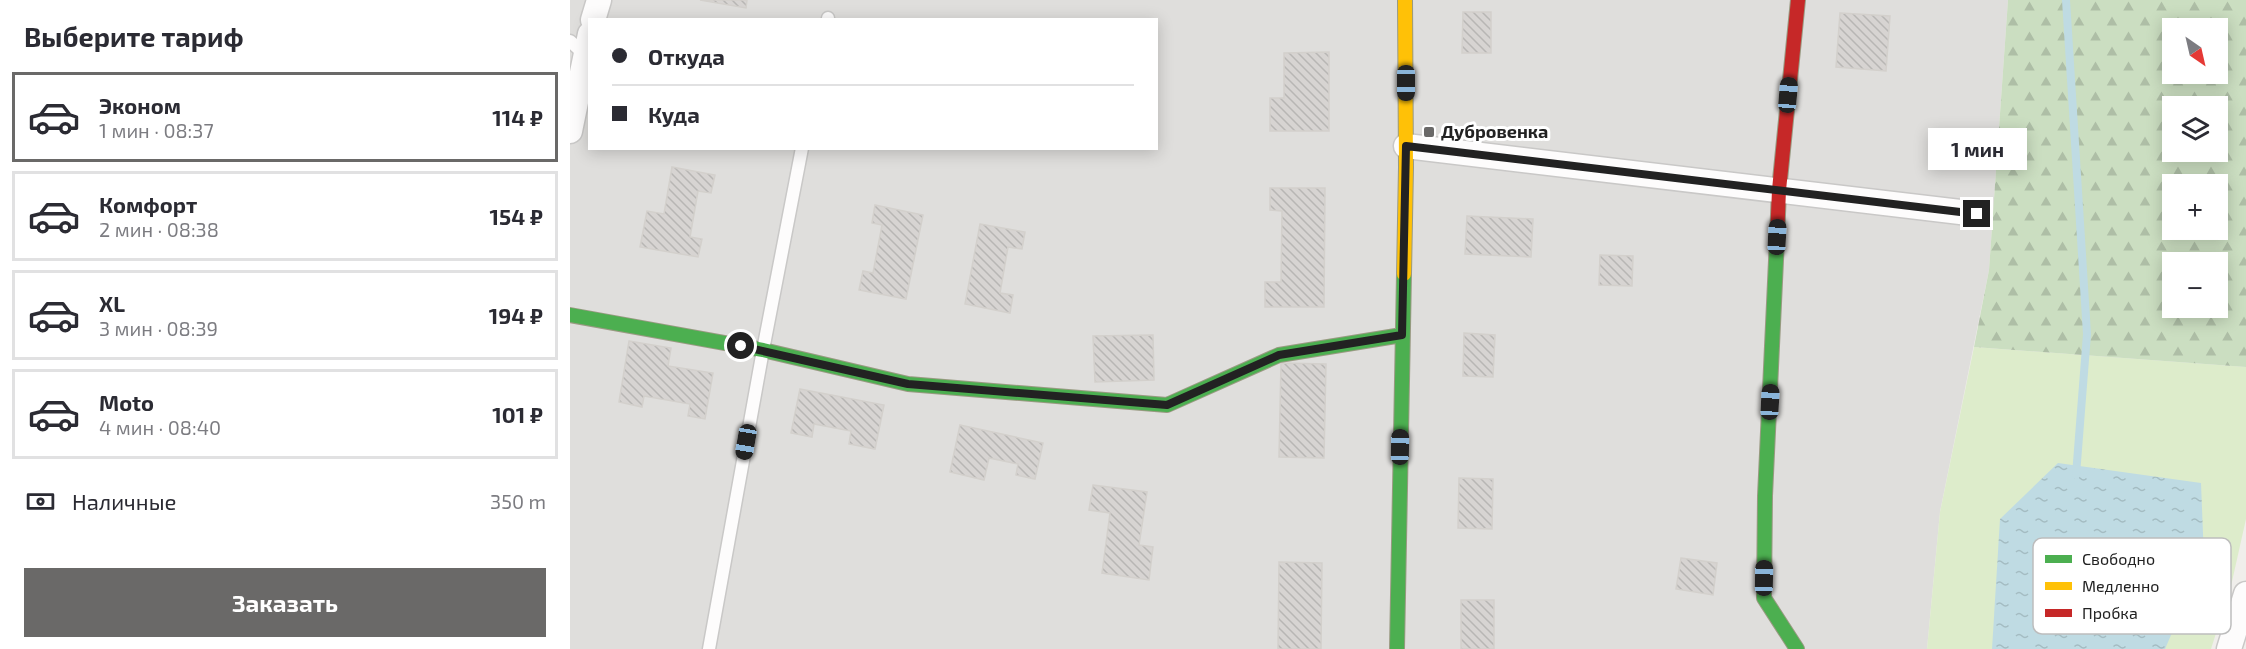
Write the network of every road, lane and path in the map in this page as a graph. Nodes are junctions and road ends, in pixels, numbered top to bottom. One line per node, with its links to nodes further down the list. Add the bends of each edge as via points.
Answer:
1 (598, 0): 4 (street)
2 (1405, 0): 7 (street)
3 (1798, 0): 9 (street)
4 (594, 18)
5 (581, 43): 6 (street)
6 (570, 130)
7 (1406, 146): 9 (street); 12 (street)
8 (802, 150): 13 (lane)
9 (1779, 190): 10 (street); 17 (street, via 1764,598)
10 (1977, 214)
11 (570, 315): 13 (street)
12 (1402, 335): 13 (street, via 1279,355 1167,405 908,384); 16 (street)
13 (763, 350): 15 (lane)
14 (2246, 594): 18 (street)
15 (709, 649)
16 (1397, 649)
17 (1797, 649)
18 (2229, 649)

